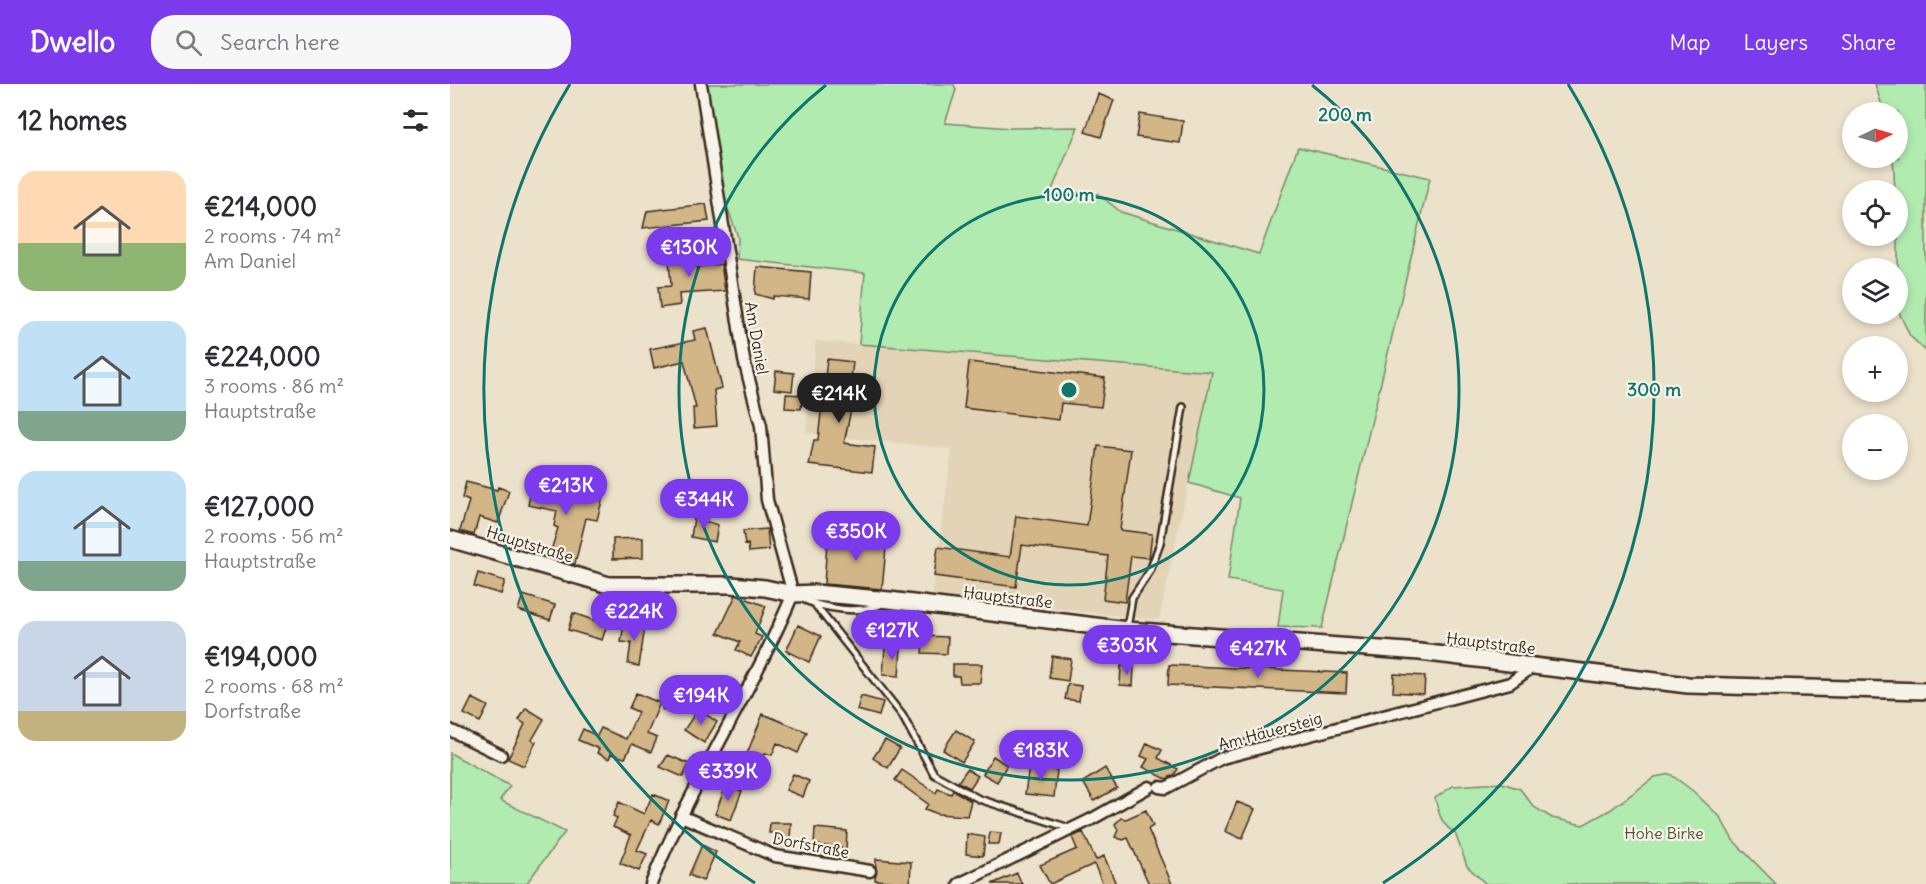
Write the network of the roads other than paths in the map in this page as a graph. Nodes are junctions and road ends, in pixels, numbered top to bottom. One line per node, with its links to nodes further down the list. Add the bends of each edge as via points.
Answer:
1 (701, 84): 4 (street, Am Daniel, via 744,360 761,426 767,500)
2 (1183, 407): 7 (lane, via 1160,543 1150,571 1132,598)
3 (450, 539): 4 (street, Hauptstraße, via 609,585 731,585)
4 (793, 594): 5 (street, Hauptstraße); 6 (lane); 12 (street)
5 (890, 600): 6 (lane, via 876,608); 7 (street, Hauptstraße)
6 (816, 606): 13 (lane, via 902,715 934,774 979,799)
7 (1127, 630): 8 (street, Hauptstraße, via 1412,652)
8 (1534, 666): 9 (street, Hauptstraße, via 1736,688); 13 (street, Am Häuersteig, via 1510,683 1222,758 1166,788 1154,787)
9 (1926, 691)
10 (450, 730): 11 (street)
11 (501, 755)
12 (681, 816): 14 (street, Dorfstraße, via 775,856); 15 (street)
13 (1072, 829): 16 (street, Am Häuersteig)
14 (870, 871)
15 (651, 884)
16 (959, 884)

